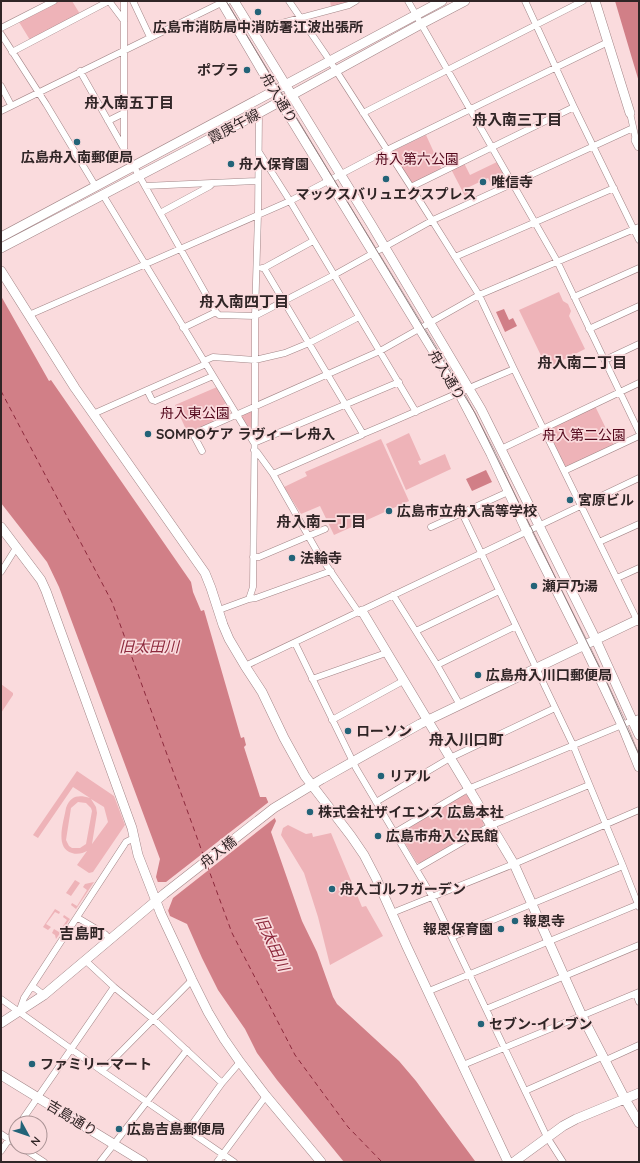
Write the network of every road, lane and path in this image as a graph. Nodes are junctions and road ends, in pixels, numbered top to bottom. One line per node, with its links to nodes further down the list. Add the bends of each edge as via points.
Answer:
1 (38, 1): 15 (street)
2 (54, 1): 15 (street)
3 (124, 1): 18 (street)
4 (133, 1): 24 (street)
5 (234, 1): 22 (street, 舟入通り)
6 (289, 1): 17 (street)
7 (356, 1): 17 (street)
8 (408, 1): 16 (street)
9 (442, 1): 16 (street)
10 (465, 1): 19 (street, 霞庚午線)
11 (525, 1): 20 (street)
12 (583, 1): 20 (street)
13 (595, 1): 25 (street)
14 (224, 2): 24 (street); 35 (street, 舟入通り)
15 (42, 7): 21 (street)
16 (416, 14): 19 (street); 28 (street)
17 (300, 17): 22 (street); 28 (street)
18 (124, 21): 26 (street); 27 (street, via 109,1)
19 (421, 24): 30 (street); 31 (street, 霞庚午線)
20 (535, 25): 29 (street); 30 (street)
21 (1, 28)
22 (252, 31): 33 (street, 舟入通り)
23 (1, 34): 27 (street)
24 (150, 37): 26 (street)
25 (608, 42): 29 (street); 46 (street)
26 (124, 49): 32 (street); 43 (street)
27 (12, 52): 36 (street)
28 (330, 61): 31 (street); 33 (street)
29 (556, 68): 40 (street); 42 (street)
30 (448, 69): 42 (street); 45 (street)
31 (336, 70): 37 (street, 霞庚午線); 45 (street)
32 (80, 71): 36 (street); 47 (street)
33 (285, 84): 35 (street); 37 (street, 舟入通り)
34 (1, 86): 39 (street)
35 (274, 91): 38 (street, 舟入通り); 55 (street)
36 (38, 92): 39 (street); 62 (street)
37 (292, 95): 38 (street, 霞庚午線); 56 (street, 舟入通り)
38 (280, 101): 44 (street, 霞庚午線); 59 (street, 舟入通り)
39 (11, 105): 41 (street)
40 (574, 107): 50 (street); 51 (street)
41 (1, 110)
42 (470, 110): 51 (street); 53 (street)
43 (124, 113): 47 (street); 52 (street)
44 (259, 113): 54 (street); 57 (street, 霞庚午線)
45 (363, 113): 53 (street)
46 (630, 113): 48 (street)
47 (108, 121): 52 (street)
48 (633, 128): 49 (street); 50 (street)
49 (638, 143)
50 (594, 146): 61 (street); 65 (street)
51 (491, 148): 61 (street); 64 (street)
52 (124, 149): 55 (street)
53 (388, 150): 56 (street); 64 (street)
54 (259, 152): 58 (street); 67 (street)
55 (134, 167): 57 (street); 62 (street)
56 (341, 175): 59 (street); 76 (street, 舟入通り)
57 (139, 176): 63 (street); 66 (street, 霞庚午線)
58 (258, 181): 60 (street); 69 (street)
59 (329, 181): 67 (street); 79 (street, 舟入通り)
60 (212, 183): 63 (street); 68 (street)
61 (512, 183): 70 (street); 71 (street)
62 (96, 186): 73 (street)
63 (145, 186): 68 (street)
64 (411, 187): 70 (street)
65 (614, 188): 71 (street); 72 (street)
66 (103, 195): 77 (street, 霞庚午線); 82 (street)
67 (290, 201): 69 (street); 75 (street)
68 (160, 213): 78 (street)
69 (258, 214): 78 (street); 83 (street)
70 (433, 220): 76 (street); 80 (street)
71 (535, 222): 80 (street); 81 (street)
72 (636, 228): 74 (street); 81 (street)
73 (1, 237)
74 (639, 240)
75 (313, 241): 84 (street); 87 (street)
76 (384, 247): 79 (street); 96 (street, 舟入通り)
77 (1, 248)
78 (179, 248): 82 (street); 92 (street)
79 (374, 253): 87 (street); 98 (street, 舟入通り)
80 (455, 257): 88 (street)
81 (557, 262): 88 (street); 89 (street)
82 (144, 264): 93 (street); 97 (street)
83 (256, 268): 84 (street); 94 (street)
84 (264, 268): 90 (street)
85 (639, 268): 89 (street)
86 (1, 271): 93 (street)
87 (334, 275): 90 (street); 95 (street)
88 (479, 295): 96 (street); 106 (street)
89 (574, 296): 99 (street)
90 (284, 302): 94 (street); 100 (street)
91 (639, 306): 99 (street)
92 (216, 312): 94 (street, via 219,315); 97 (street)
93 (29, 315): 118 (street)
94 (255, 316): 103 (street)
95 (360, 317): 100 (street); 102 (street)
96 (430, 322): 98 (street); 111 (street, 舟入通り)
97 (183, 328): 105 (street)
98 (419, 328): 102 (street); 114 (street, 舟入通り)
99 (589, 329): 104 (street)
100 (309, 343): 103 (street, via 285,353); 107 (street)
101 (639, 344): 104 (street)
102 (380, 351): 107 (street); 109 (street)
103 (255, 360): 105 (street, via 213,357); 116 (street)
104 (605, 360): 113 (street)
105 (205, 363): 108 (street); 112 (street)
106 (514, 369): 111 (street); 120 (street)
107 (328, 375): 115 (street); 116 (street)
108 (213, 376): 112 (street, via 155,401); 119 (street)
109 (398, 382): 115 (street); 117 (street)
110 (639, 383): 113 (street)
111 (470, 388): 114 (street); 125 (street, 舟入通り)
112 (147, 390): 118 (street)
113 (620, 392): 120 (street); 121 (street)
114 (459, 393): 117 (street); 130 (street, 舟入通り)
115 (345, 404): 122 (street); 124 (street)
116 (255, 406): 119 (street); 124 (street)
117 (416, 412): 122 (street)
118 (93, 414): 151 (street, via 205,573)
119 (236, 415): 124 (street); 126 (street, via 193,434)
120 (543, 429): 125 (street); 127 (street)
121 (639, 432)
122 (363, 434): 128 (street)
123 (639, 436): 127 (street)
124 (254, 447): 128 (street); 143 (street)
125 (501, 449): 135 (street, 舟入通り)
126 (202, 451)
127 (564, 471): 131 (street)
128 (273, 474): 139 (street)
129 (639, 478): 131 (street)
130 (508, 492): 132 (street); 138 (street, 舟入通り)
131 (581, 506): 135 (street); 140 (street)
132 (462, 513): 134 (street); 142 (street)
133 (639, 524): 140 (street)
134 (431, 526)
135 (540, 526): 138 (street); 156 (street, 舟入通り)
136 (1, 527): 141 (street)
137 (325, 529): 139 (street)
138 (528, 532): 142 (street); 158 (street, 舟入通り)
139 (309, 536): 143 (street, via 259,557); 145 (street)
140 (599, 542): 147 (street)
141 (16, 548): 146 (street); 184 (street, via 41,580 46,591)
142 (482, 554): 148 (street); 149 (street)
143 (253, 557): 150 (street, via 253,587)
144 (639, 568): 147 (street)
145 (331, 571): 150 (street); 152 (street)
146 (1, 572)
147 (617, 578): 153 (street)
148 (499, 591): 154 (street); 155 (street)
149 (393, 596): 152 (street); 155 (street)
150 (249, 599): 151 (street)
151 (219, 610): 161 (street, via 229,639)
152 (360, 612): 157 (street); 159 (street)
153 (638, 620): 156 (street, 舟入橋)
154 (516, 626): 160 (street); 162 (street)
155 (416, 631): 160 (street)
156 (596, 640): 158 (street, 舟入橋); 167 (street, 舟入通り)
157 (295, 643): 161 (street); 163 (street)
158 (584, 645): 162 (street, 舟入橋); 170 (street, 舟入通り)
159 (386, 653): 163 (street); 164 (street)
160 (437, 665): 165 (street)
161 (244, 666): 176 (street, via 262,692 284,738)
162 (536, 668): 165 (street, 舟入橋); 166 (street)
163 (312, 679): 168 (street)
164 (403, 681): 168 (street); 169 (street)
165 (460, 705): 169 (street, 舟入橋)
166 (555, 708): 172 (street); 173 (street)
167 (636, 719): 170 (street); 171 (street, 舟入通り)
168 (332, 720): 174 (street)
169 (427, 720): 173 (street); 174 (street, 舟入橋)
170 (622, 725): 172 (street); 175 (street, 舟入通り)
171 (639, 734)
172 (572, 745): 177 (street); 178 (street)
173 (450, 758): 178 (street); 179 (street)
174 (353, 762): 176 (street, 舟入橋); 179 (street)
175 (639, 767)
176 (312, 785): 189 (street, 舟入橋, via 274,808); 192 (street, via 364,855)
177 (589, 785): 181 (street); 182 (street)
178 (468, 789): 182 (street); 183 (street)
179 (376, 802): 183 (street)
180 (639, 810): 181 (street)
181 (606, 824): 185 (street); 186 (street)
182 (490, 826): 185 (street); 187 (street)
183 (394, 833): 187 (street)
184 (134, 838): 189 (street, via 138,855); 193 (street, via 126,842)
185 (514, 864): 188 (street); 190 (street)
186 (623, 866): 190 (street); 191 (street)
187 (416, 869): 188 (street)
188 (432, 896): 192 (street); 194 (street)
189 (159, 899): 195 (street, 舟入橋); 201 (street)
190 (532, 904): 194 (street); 196 (street)
191 (639, 905): 196 (street)
192 (392, 913): 204 (street)
193 (78, 918): 195 (street); 202 (street)
194 (452, 937): 199 (street)
195 (111, 940): 198 (street, 舟入橋)
196 (549, 942): 199 (street); 200 (street)
197 (639, 945): 200 (street)
198 (86, 961): 203 (street); 206 (street, 舟入橋)
199 (469, 975): 204 (street); 209 (street)
200 (565, 976): 209 (street); 211 (street)
201 (192, 980): 212 (street); 219 (street, via 224,1039)
202 (32, 986): 206 (street); 210 (street)
203 (114, 987): 212 (street); 216 (street)
204 (429, 991): 220 (street)
205 (637, 993): 208 (street); 211 (street)
206 (44, 995): 210 (street, 舟入橋)
207 (1, 999): 210 (street)
208 (639, 1002)
209 (486, 1009): 215 (street)
210 (19, 1012): 213 (street, 舟入橋); 216 (street)
211 (582, 1016): 215 (street); 218 (street)
212 (153, 1019): 217 (street); 221 (street)
213 (1, 1023)
214 (639, 1045): 218 (street)
215 (504, 1048): 220 (street); 224 (street)
216 (70, 1049): 221 (street); 227 (street)
217 (187, 1050): 223 (street); 229 (street)
218 (605, 1058): 224 (street); 228 (street)
219 (240, 1062): 223 (street); 226 (street)
220 (463, 1064): 245 (street)
221 (102, 1072): 229 (street)
222 (1, 1075): 227 (street, 吉島通り)
223 (222, 1083): 232 (street)
224 (525, 1091): 233 (street)
225 (639, 1093): 228 (street)
226 (266, 1096): 237 (street); 244 (street)
227 (37, 1098): 230 (street); 235 (street, 吉島通り)
228 (625, 1099): 231 (street); 233 (street, via 576,1120)
229 (147, 1102): 232 (street); 235 (street)
230 (25, 1115)
231 (639, 1123)
232 (188, 1130): 237 (street)
233 (547, 1137): 246 (street); 247 (street)
234 (8, 1140): 236 (street)
235 (115, 1144): 240 (street); 241 (street, 吉島通り)
236 (1, 1151)
237 (222, 1154): 242 (street); 243 (street)
238 (32, 1155): 239 (street)
239 (43, 1162)
240 (100, 1162)
241 (143, 1162)
242 (216, 1162)
243 (234, 1162)
244 (320, 1162)
245 (508, 1162)
246 (514, 1162)
247 (563, 1162)

